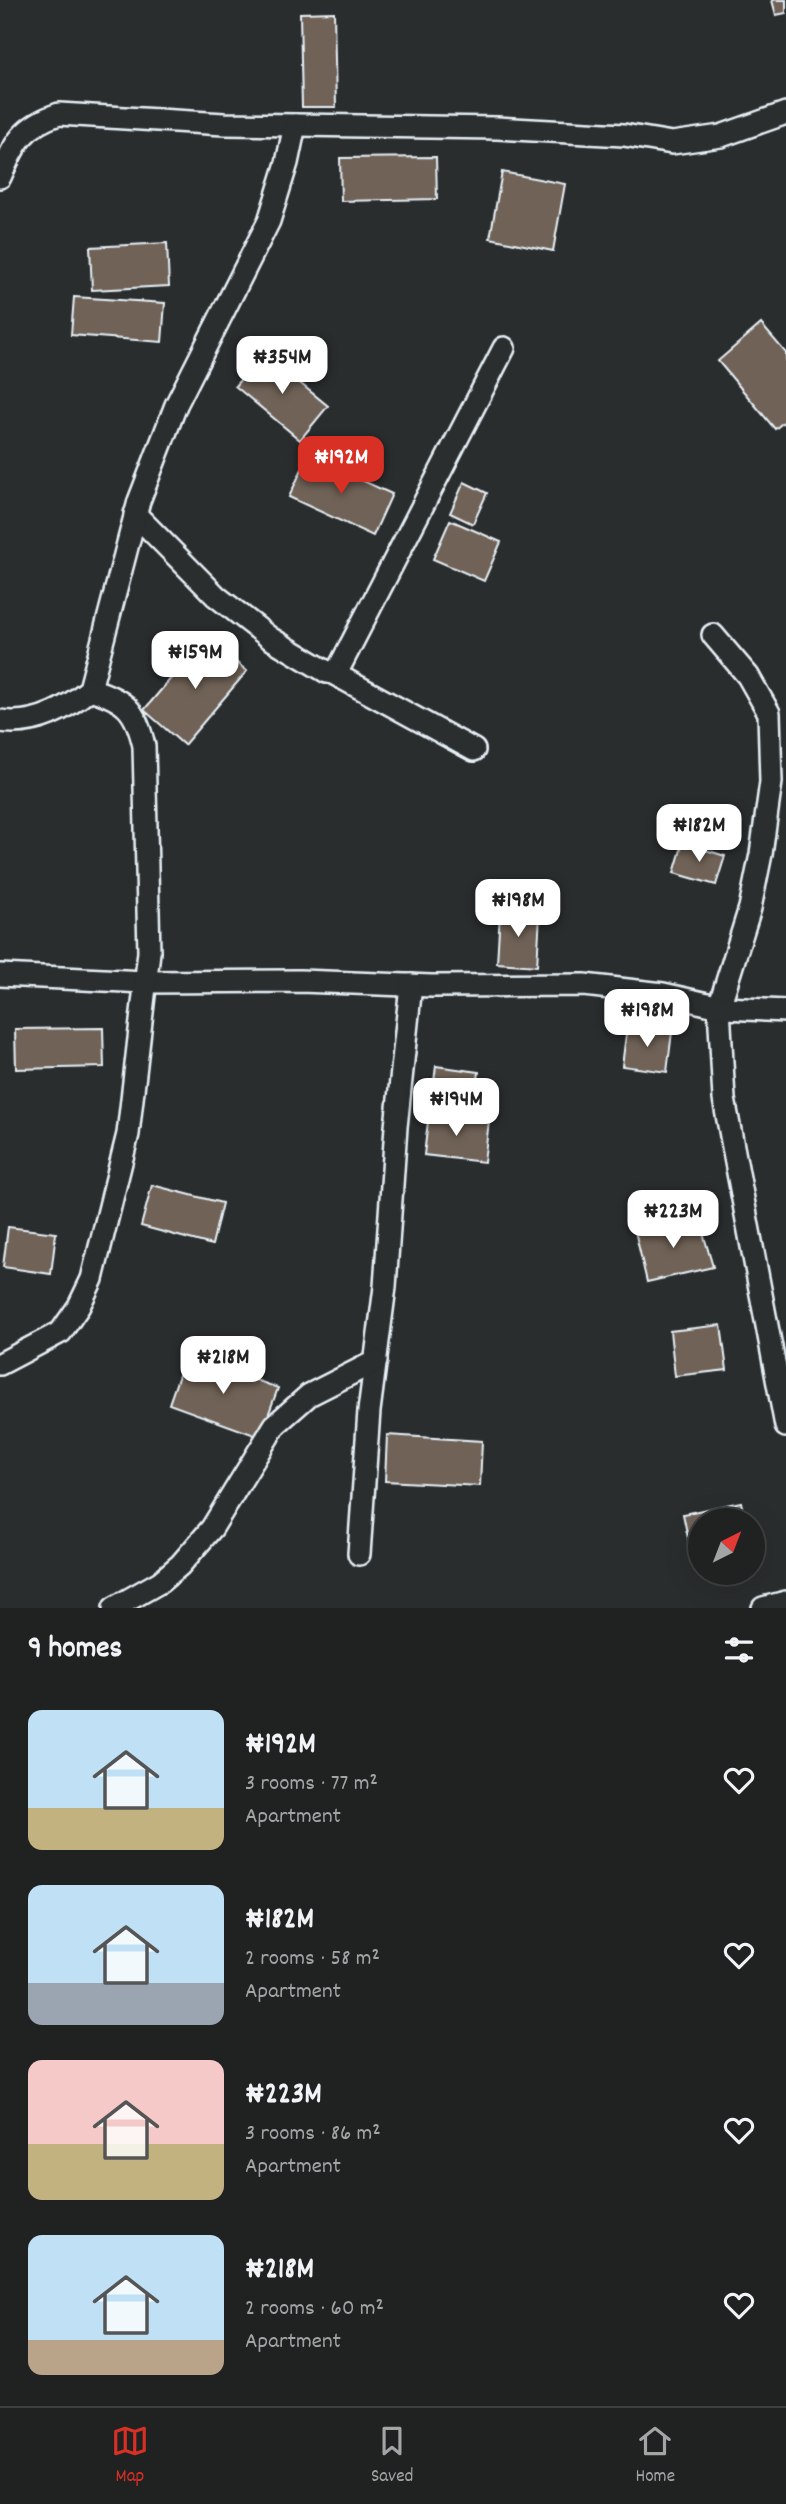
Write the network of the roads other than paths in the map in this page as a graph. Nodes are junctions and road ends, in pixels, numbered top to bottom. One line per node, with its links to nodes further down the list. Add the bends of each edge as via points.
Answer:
1 (786, 113): 2 (street, via 721,136 672,143 624,135 497,128)
2 (295, 125): 3 (street, via 59,114 39,120 15,142); 5 (street, via 269,221 176,405)
3 (0, 177)
4 (504, 348): 7 (street, via 340,666)
5 (135, 514): 7 (street, via 216,596 270,638); 8 (street)
6 (713, 635): 14 (street, via 747,676 769,713 771,782 750,908)
7 (331, 672): 10 (street)
8 (90, 689): 9 (street, via 72,705 33,720); 12 (street, via 113,696 128,708 139,721 144,746 149,952)
9 (0, 721)
10 (474, 750)
11 (0, 975): 12 (street)
12 (145, 982): 13 (street); 17 (street, via 128,1134 92,1279 61,1332)
13 (411, 985): 14 (street, via 584,985); 16 (street)
14 (719, 1007): 15 (street); 18 (street, via 724,1099)
15 (786, 1011)
16 (376, 1361): 19 (street); 21 (street, via 309,1395 275,1425 212,1528 188,1556 159,1582)
17 (0, 1364)
18 (786, 1426)
19 (359, 1554)
20 (786, 1602): 22 (street)
21 (114, 1608)
22 (763, 1608)

